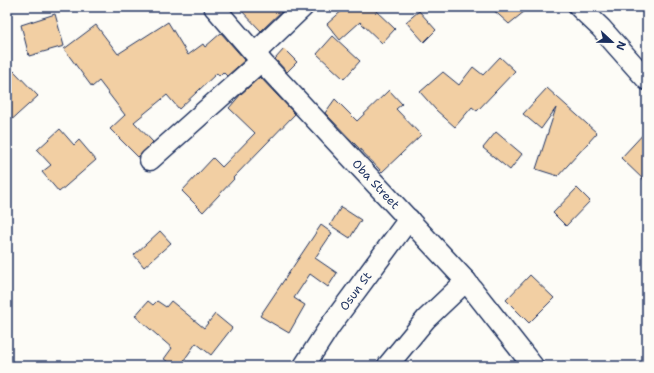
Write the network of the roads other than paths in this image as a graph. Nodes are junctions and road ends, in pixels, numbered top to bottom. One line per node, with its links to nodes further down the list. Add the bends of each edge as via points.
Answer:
1 (214, 7): 4 (street, Oba Street)
2 (303, 7): 4 (street)
3 (579, 7): 5 (street)
4 (258, 57): 6 (street); 7 (street, Oba Street)
5 (647, 80)
6 (150, 160)
7 (409, 219): 8 (street, Oba Street); 10 (street, Osun St, via 330,326)
8 (466, 281): 9 (street, via 426,319); 11 (street, Oba Street)
9 (388, 365)
10 (304, 366)
11 (533, 366)

